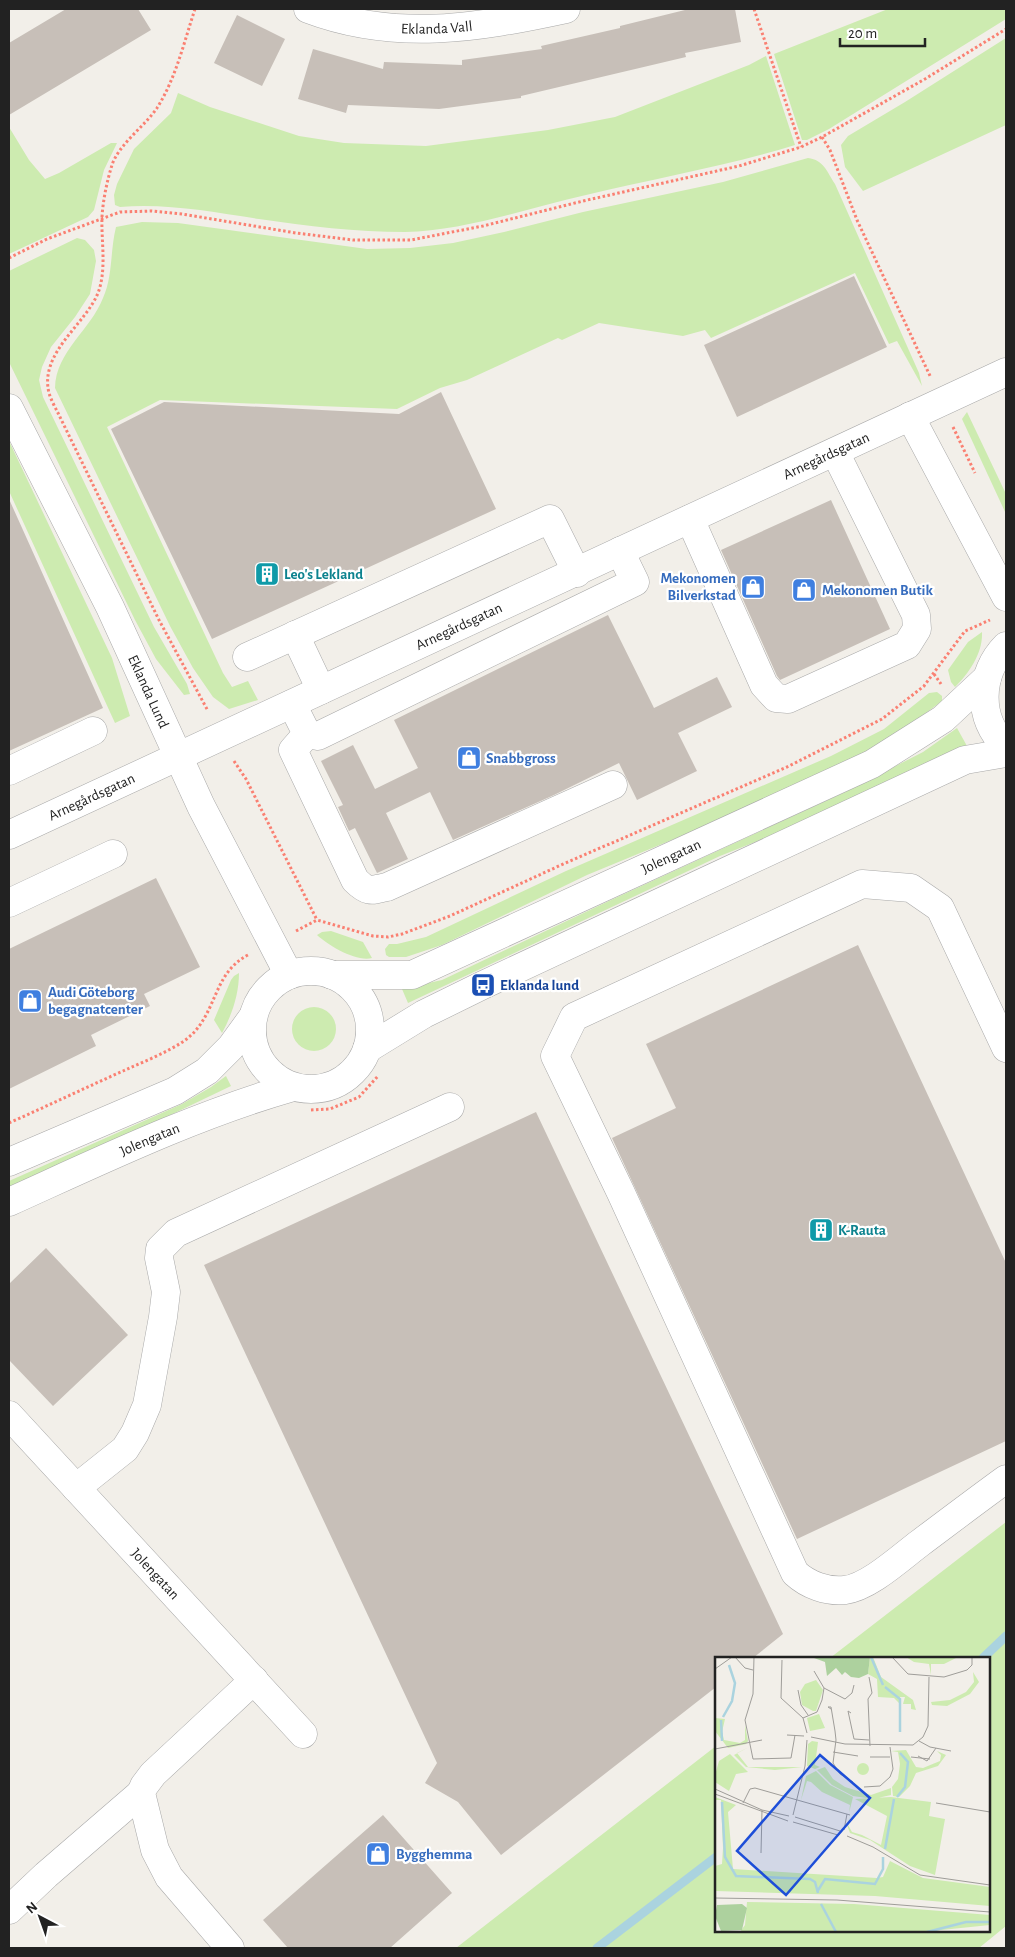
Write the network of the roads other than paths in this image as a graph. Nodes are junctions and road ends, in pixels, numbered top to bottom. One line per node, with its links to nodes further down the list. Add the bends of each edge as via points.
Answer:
1 (308, 9): 2 (street, Eklanda Vall, via 353,22 421,29 486,25)
2 (566, 9)
3 (1006, 372): 5 (street, Arnegårdsgatan)
4 (9, 408): 21 (street, Eklanda Lund, via 110,607)
5 (910, 416): 6 (street, Arnegårdsgatan); 10 (street)
6 (835, 452): 7 (street, Arnegårdsgatan); 7 (street, via 916,615 917,629 907,645 788,699 776,698 764,685)
7 (690, 519): 8 (street, Arnegårdsgatan)
8 (620, 551): 9 (street, Arnegårdsgatan); 18 (street, via 636,582 318,736)
9 (576, 573): 11 (street, via 550,519); 15 (street, Arnegårdsgatan)
10 (1002, 607)
11 (295, 635): 13 (street); 15 (street)
12 (1006, 646): 14 (street, via 992,664)
13 (247, 656)
14 (987, 678): 19 (street, via 984,691 988,719); 28 (street, Jolengatan, via 943,719 872,764 412,975)
15 (321, 690): 16 (street, Arnegårdsgatan)
16 (292, 704): 18 (street); 21 (street, Arnegårdsgatan)
17 (93, 731): 22 (street)
18 (307, 734): 23 (street, via 293,750 355,880 364,889 387,887)
19 (1006, 746)
20 (1006, 753): 31 (street, via 965,760 483,985 424,1014)
21 (178, 757): 24 (street, Arnegårdsgatan); 27 (street, Eklanda Lund)
22 (9, 771)
23 (613, 785)
24 (9, 835)
25 (113, 854): 26 (street)
26 (11, 897)
27 (289, 975): 28 (street, via 311,970); 29 (street, via 269,987)
28 (332, 975): 31 (street, via 351,987 364,1005 370,1027)
29 (252, 1018): 32 (street, via 252,1040 259,1060 274,1077); 34 (street, via 222,1056 175,1091)
30 (1006, 1048): 37 (street, via 940,908 911,888 862,884 574,1017 555,1056 795,1573 804,1582 832,1590 846,1590 862,1584)
31 (367, 1049): 32 (street, via 355,1069 337,1082 316,1089)
32 (293, 1087): 35 (street, Jolengatan, via 190,1122)
33 (450, 1107): 38 (street, via 167,1240 160,1249 166,1292 147,1405 125,1449)
34 (9, 1162)
35 (9, 1202)
36 (9, 1415): 38 (street, Jolengatan)
37 (1006, 1479)
38 (76, 1488): 39 (street, Jolengatan)
39 (254, 1680): 40 (street, Jolengatan); 41 (street, via 153,1774)
40 (303, 1734)
41 (141, 1793): 42 (street); 43 (street, via 155,1850 170,1877)
42 (9, 1910)
43 (230, 1948)

